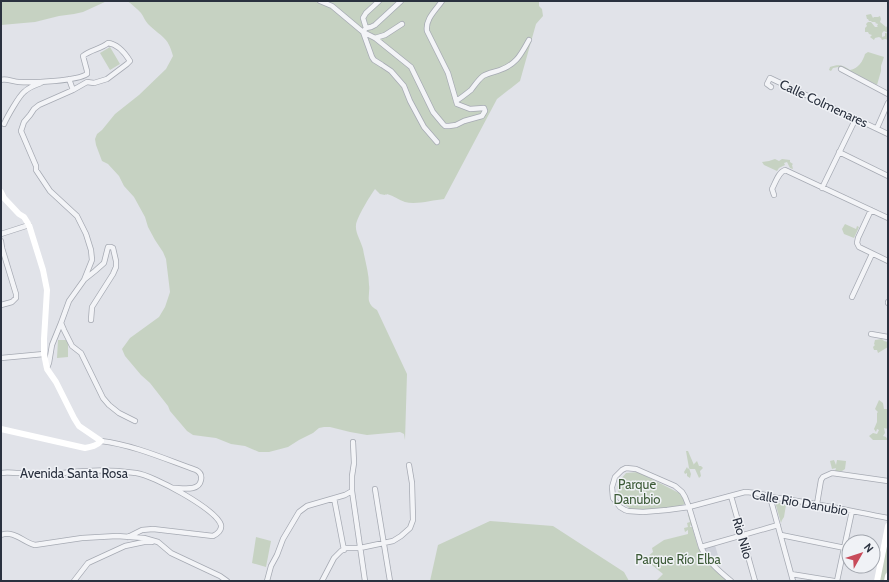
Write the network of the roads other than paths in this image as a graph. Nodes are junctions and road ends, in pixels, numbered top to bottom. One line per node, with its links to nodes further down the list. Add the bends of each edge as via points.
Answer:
1 (320, 1): 6 (street, via 332,6)
2 (379, 1): 6 (street, via 363,18)
3 (401, 1): 6 (street, via 375,26)
4 (442, 1): 16 (street, via 426,25 448,72)
5 (402, 24): 7 (street)
6 (364, 30): 7 (street); 22 (street, via 372,58 391,71 404,86 424,127)
7 (375, 38): 16 (street, via 411,67 433,112 445,126 482,116 485,111 484,108 470,110)
8 (529, 40): 16 (street, via 522,54 512,65 478,79 465,95)
9 (841, 69): 15 (street)
10 (69, 79): 12 (street); 14 (street); 14 (street, via 87,74 83,56 108,43 117,45 130,61 107,79 87,82)
11 (1, 80): 12 (street)
12 (50, 81): 19 (street, via 32,86 23,92)
13 (771, 87): 18 (street, Calle Colmenares, via 767,84 770,78)
14 (72, 90): 37 (street, via 34,109 21,131 36,170 50,191 77,216 86,234 92,260)
15 (888, 94)
16 (456, 101)
17 (888, 103): 20 (street)
18 (856, 118): 20 (street, Calle Colmenares); 23 (street)
19 (4, 124)
20 (877, 128): 21 (street, Calle Colmenares)
21 (888, 134)
22 (437, 142)
23 (839, 152): 24 (street); 25 (street)
24 (888, 176)
25 (822, 188): 27 (street, via 785,170 780,173 772,189); 28 (street)
26 (1, 192): 30 (street)
27 (774, 195)
28 (871, 210): 29 (street); 33 (street, via 857,243 859,247)
29 (888, 218)
30 (29, 225): 31 (street); 44 (street, via 48,290)
31 (1, 234)
32 (1, 241): 35 (street)
33 (872, 254): 34 (street); 38 (street)
34 (888, 261)
35 (7, 265): 36 (street); 39 (street, via 16,298)
36 (1, 267)
37 (84, 280): 40 (street, via 104,263 108,247 113,248 116,267 92,307); 41 (street, via 69,301)
38 (852, 297)
39 (1, 305)
40 (91, 320)
41 (62, 323): 46 (street, via 52,345); 47 (street, via 72,346 81,353 103,398 119,414)
42 (871, 334): 43 (street)
43 (888, 337)
44 (44, 354): 45 (street); 46 (street)
45 (1, 358)
46 (48, 371): 49 (street, via 79,426)
47 (135, 421)
48 (1, 429): 49 (street, via 85,448 91,448)
49 (101, 441): 54 (street, via 132,447 196,470 202,476 198,486)
50 (353, 442): 56 (street)
51 (409, 465): 72 (street, via 413,520 410,528 401,536)
52 (1, 473): 54 (street, Avenida Santa Rosa, via 64,473 87,470 121,472 140,474)
53 (888, 481): 60 (street, via 832,473 821,480)
54 (173, 488): 70 (street, Avenida Santa Rosa, via 207,510 217,519 221,530 213,536 206,536 153,529 142,530)
55 (375, 490): 72 (street)
56 (352, 491): 59 (street); 75 (street)
57 (731, 496): 58 (street, Calle Rio Danubio, via 753,492); 61 (street, Calle Rio Danubio); 68 (street, Rio Nilo)
58 (770, 497): 60 (street, Calle Rio Danubio); 64 (street)
59 (334, 498): 76 (street); 82 (street, via 307,506 299,512 283,539)
60 (817, 504): 62 (street, Calle Rio Danubio)
61 (689, 507): 61 (street, via 628,511 616,503 612,487 622,470 636,469 675,486 682,492); 73 (street)
62 (852, 511): 63 (street, Calle Rio Danubio); 66 (street)
63 (888, 518)
64 (778, 525): 68 (street); 69 (street)
65 (888, 526): 90 (street)
66 (848, 534)
67 (1, 535): 70 (street, via 13,534 35,545 82,538)
68 (742, 535): 73 (street); 87 (street, Rio Nilo)
69 (781, 535): 74 (street); 78 (street)
70 (128, 537): 71 (street)
71 (158, 542): 80 (street, via 125,546 88,563); 81 (street, via 171,553)
72 (384, 543): 75 (street); 85 (street)
73 (701, 547): 86 (street, via 710,561)
74 (841, 547)
75 (360, 548): 76 (street); 84 (street)
76 (344, 550): 83 (street, via 334,558)
77 (841, 563): 89 (street)
78 (791, 574): 88 (street); 89 (street)
79 (888, 576): 91 (street)
80 (74, 581)
81 (227, 581)
82 (267, 581)
83 (322, 581)
84 (365, 581)
85 (390, 581)
86 (731, 581)
87 (755, 581)
88 (793, 581)
89 (836, 581)
90 (877, 581)
91 (887, 581)

